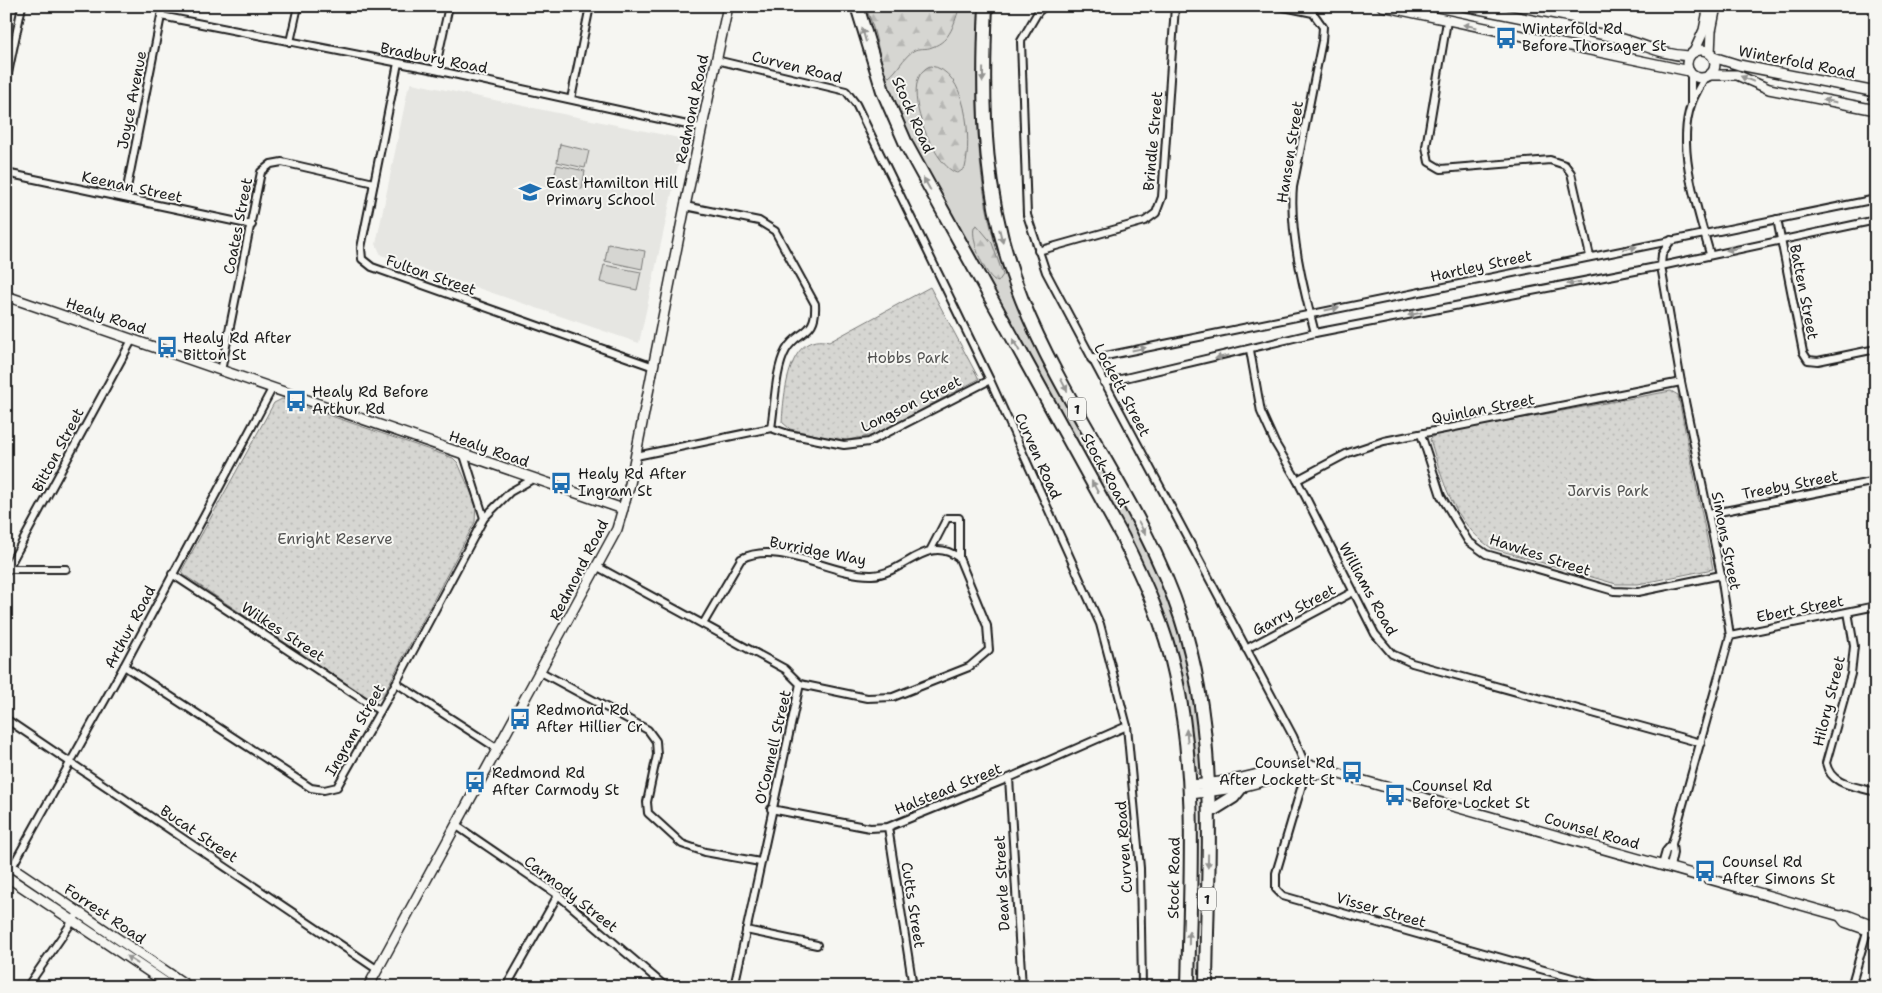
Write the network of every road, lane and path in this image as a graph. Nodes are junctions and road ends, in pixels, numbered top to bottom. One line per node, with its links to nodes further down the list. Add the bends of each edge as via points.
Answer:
1 (22, 6): 26 (street)
2 (163, 6): 16 (street, Joyce Avenue)
3 (298, 6): 18 (street)
4 (449, 6): 23 (street)
5 (590, 6): 28 (street)
6 (728, 6): 21 (street, Redmond Road)
7 (856, 6): 97 (highway, Stock Road / 1, one-way to 7, via 1186,728 1175,672 1142,578 1105,503 907,146 883,91)
8 (986, 6): 96 (highway, Stock Road / 1, one-way to 96, via 985,147 1003,242 1022,301 1140,525 1172,595 1197,680)
9 (1045, 6): 43 (street, Lockett Street, via 1021,41 1027,215)
10 (1175, 6): 43 (street, Brindle Street, via 1162,197 1156,213 1145,221)
11 (1279, 6): 48 (street, Hansen Street, via 1314,12 1323,27 1292,197 1293,220)
12 (1382, 6): 17 (street)
13 (1464, 6): 19 (street, via 1620,38 1659,52)
14 (1708, 6): 19 (street, via 1704,30)
15 (1716, 6): 20 (street)
16 (161, 16): 18 (street, Bradbury Road); 34 (street, Joyce Avenue)
17 (1448, 21): 24 (street, one-way to 17); 45 (street, via 1426,147 1429,162 1441,169 1550,160 1565,165 1571,173)
18 (290, 42): 22 (street, Bradbury Road)
19 (1691, 54): 20 (street, via 1702,50); 24 (street, via 1687,64)
20 (1711, 55): 25 (street, via 1714,65); 27 (street, Winterfold Road, via 1739,65)
21 (716, 60): 31 (street, Redmond Road); 56 (street, Curven Road, via 846,91 856,104)
22 (398, 63): 23 (street, Bradbury Road); 33 (street, Fulton Street)
23 (435, 70): 28 (street, Bradbury Road)
24 (1690, 72): 25 (street, via 1697,77); 29 (street)
25 (1707, 76): 29 (street); 30 (street, Winterfold Road, one-way to 25, via 1769,89 1737,75)
26 (6, 83)
27 (1876, 92)
28 (571, 98): 31 (street, Bradbury Road)
29 (1691, 102): 40 (street, via 1687,126 1688,157)
30 (1876, 110)
31 (701, 128): 36 (street, Redmond Road)
32 (6, 173): 34 (street, Keenan Street)
33 (374, 183): 39 (street, Coates Street, via 282,162 271,164 261,172); 54 (street, Fulton Street, via 361,248 362,259 372,267)
34 (125, 198): 39 (street, Keenan Street)
35 (1876, 199): 37 (street, Hartley Street)
36 (685, 206): 54 (street, Redmond Road); 60 (street, via 759,221 775,231 815,304 816,316 811,328 787,348 781,360)
37 (1777, 219): 40 (street, Hartley Street); 42 (street, Batten Street)
38 (1876, 220): 42 (street)
39 (252, 225): 55 (street, Coates Street)
40 (1704, 234): 41 (street, Hartley Street); 44 (street)
41 (1671, 240): 45 (street, Hartley Street, one-way to 41); 46 (street, Simons Street, via 1662,254)
42 (1781, 240): 44 (street, one-way to 44); 51 (street, Batten Street, via 1802,352 1808,360)
43 (1038, 251): 53 (street, Lockett Street)
44 (1710, 254): 46 (street)
45 (1590, 256): 48 (street, Hartley Street, one-way to 45)
46 (1661, 266): 49 (street, one-way to 49); 57 (street, Simons Street)
47 (6, 296): 50 (street, Healy Road)
48 (1310, 313): 49 (street, Hansen Street); 53 (street, Hartley Street, one-way to 48)
49 (1315, 334): 52 (street)
50 (132, 340): 55 (street, Healy Road); 74 (street, Bitton Street)
51 (1876, 349)
52 (1250, 350): 58 (street, one-way to 58); 65 (street, Williams Road, via 1261,412)
53 (1091, 359): 58 (street, Lockett Street)
54 (654, 367): 63 (street, Redmond Road)
55 (221, 371): 59 (street, Healy Road)
56 (990, 380): 60 (street, Longson Street, via 869,442 844,445); 89 (street, Curven Road, via 1100,624)
57 (1681, 382): 61 (street, Quinlan Street); 68 (street, Simons Street)
58 (1104, 383): 82 (street, Lockett Street)
59 (272, 389): 62 (street, Healy Road); 75 (street, Arthur Road)
60 (771, 428): 63 (street, Longson Street)
61 (1422, 434): 65 (street, Quinlan Street, via 1384,441 1348,453); 76 (street, Hawkes Street, via 1441,496 1468,541 1486,554 1614,591 1638,592)
62 (464, 454): 64 (street, Healy Road); 69 (street)
63 (636, 456): 67 (street, Redmond Road)
64 (533, 479): 67 (street, Healy Road); 69 (street, Ingram Street, via 510,492)
65 (1297, 480): 77 (street, Williams Road)
66 (1876, 481): 68 (street, Treeby Street)
67 (623, 510): 72 (street, Redmond Road)
68 (1709, 514): 76 (street, Simons Street)
69 (484, 518): 85 (street, Ingram Street)
70 (931, 549): 71 (street, via 950,551); 71 (street, via 947,518 959,518); 80 (street, Burridge Way, via 873,575 777,554 751,554 742,559)
71 (959, 558): 86 (street, via 987,626 988,650 969,667 893,697 867,698)
72 (598, 567): 80 (street, O'Connell Street); 84 (street, Redmond Road)
73 (66, 569): 74 (street)
74 (7, 571)
75 (172, 574): 83 (street, Arthur Road); 87 (street, Wilkes Street)
76 (1721, 575): 81 (street, Simons Street)
77 (1353, 592): 82 (street, Garry Street); 90 (street, Williams Road, via 1375,634 1392,654 1412,663)
78 (1876, 606): 79 (street, Ebert Street)
79 (1848, 612): 81 (street, Ebert Street); 98 (street, Hilory Street, via 1854,646 1851,674 1826,763 1828,774 1838,782)
80 (702, 624): 86 (street, O'Connell Street, via 786,669)
81 (1730, 636): 90 (street, Simons Street)
82 (1246, 649): 93 (street, Lockett Street, via 1293,736)
83 (124, 666): 87 (street, Ingram Street, via 311,788 324,790 336,787); 92 (street, Arthur Road)
84 (541, 672): 91 (street, Redmond Road); 103 (street, via 648,730 656,741 657,754 647,802 648,813 682,844)
85 (396, 684): 87 (street, Ingram Street); 91 (street)
86 (800, 684): 99 (street, O'Connell Street)
87 (380, 711)
88 (6, 719): 92 (street, Bucat Street)
89 (1126, 726): 94 (street, Halstead Street); 123 (street, Curven Road, via 1140,868)
90 (1701, 743): 105 (street, Simons Street, via 1672,844 1673,853)
91 (498, 748): 101 (street, Redmond Road)
92 (70, 762): 104 (street, Arthur Road); 113 (street, Bucat Street)
93 (1303, 769): 95 (street, Counsel Road); 96 (street, Counsel Road); 105 (street, Counsel Road, via 1336,773); 126 (street, Visser Street, via 1301,794 1276,873 1276,889 1283,896)
94 (1009, 778): 102 (street, Halstead Street); 122 (street, Dearle Street)
95 (1241, 787): 96 (street, Counsel Road); 100 (highway, via 1233,797)
96 (1209, 788): 97 (street, Counsel Road); 100 (highway, Stock Road / 1)
97 (1191, 789): 124 (highway, Stock Road / 1, one-way to 97)
98 (1876, 792)
99 (772, 809): 102 (street, Halstead Street, via 870,828); 103 (street, O'Connell Street)
100 (1208, 812): 125 (highway, Stock Road / 1, one-way to 125)
101 (457, 826): 107 (street, Carmody Street); 113 (street, Redmond Road)
102 (888, 827): 121 (street, Cutts Street)
103 (760, 862): 111 (street, O'Connell Street)
104 (9, 865): 106 (street, Arthur Road); 108 (street, Forrest Road)
105 (1666, 866): 110 (street, Counsel Road, via 1840,916 1845,922)
106 (6, 876): 109 (street, Forrest Road)
107 (558, 895): 118 (street); 119 (street, Carmody Street)
108 (79, 912): 109 (street); 116 (street, Forrest Road)
109 (73, 921): 114 (street); 115 (street, Forrest Road, one-way to 109)
110 (1872, 929): 127 (street)
111 (746, 930): 112 (street); 120 (street, O'Connell Street)
112 (817, 945)
113 (378, 970): 117 (street, Redmond Road)
114 (27, 987)
115 (172, 987)
116 (188, 987)
117 (368, 987)
118 (506, 987)
119 (666, 987)
120 (734, 987)
121 (913, 987)
122 (1022, 987)
123 (1142, 987)
124 (1188, 987)
125 (1206, 987)
126 (1604, 987)
127 (1852, 987)

